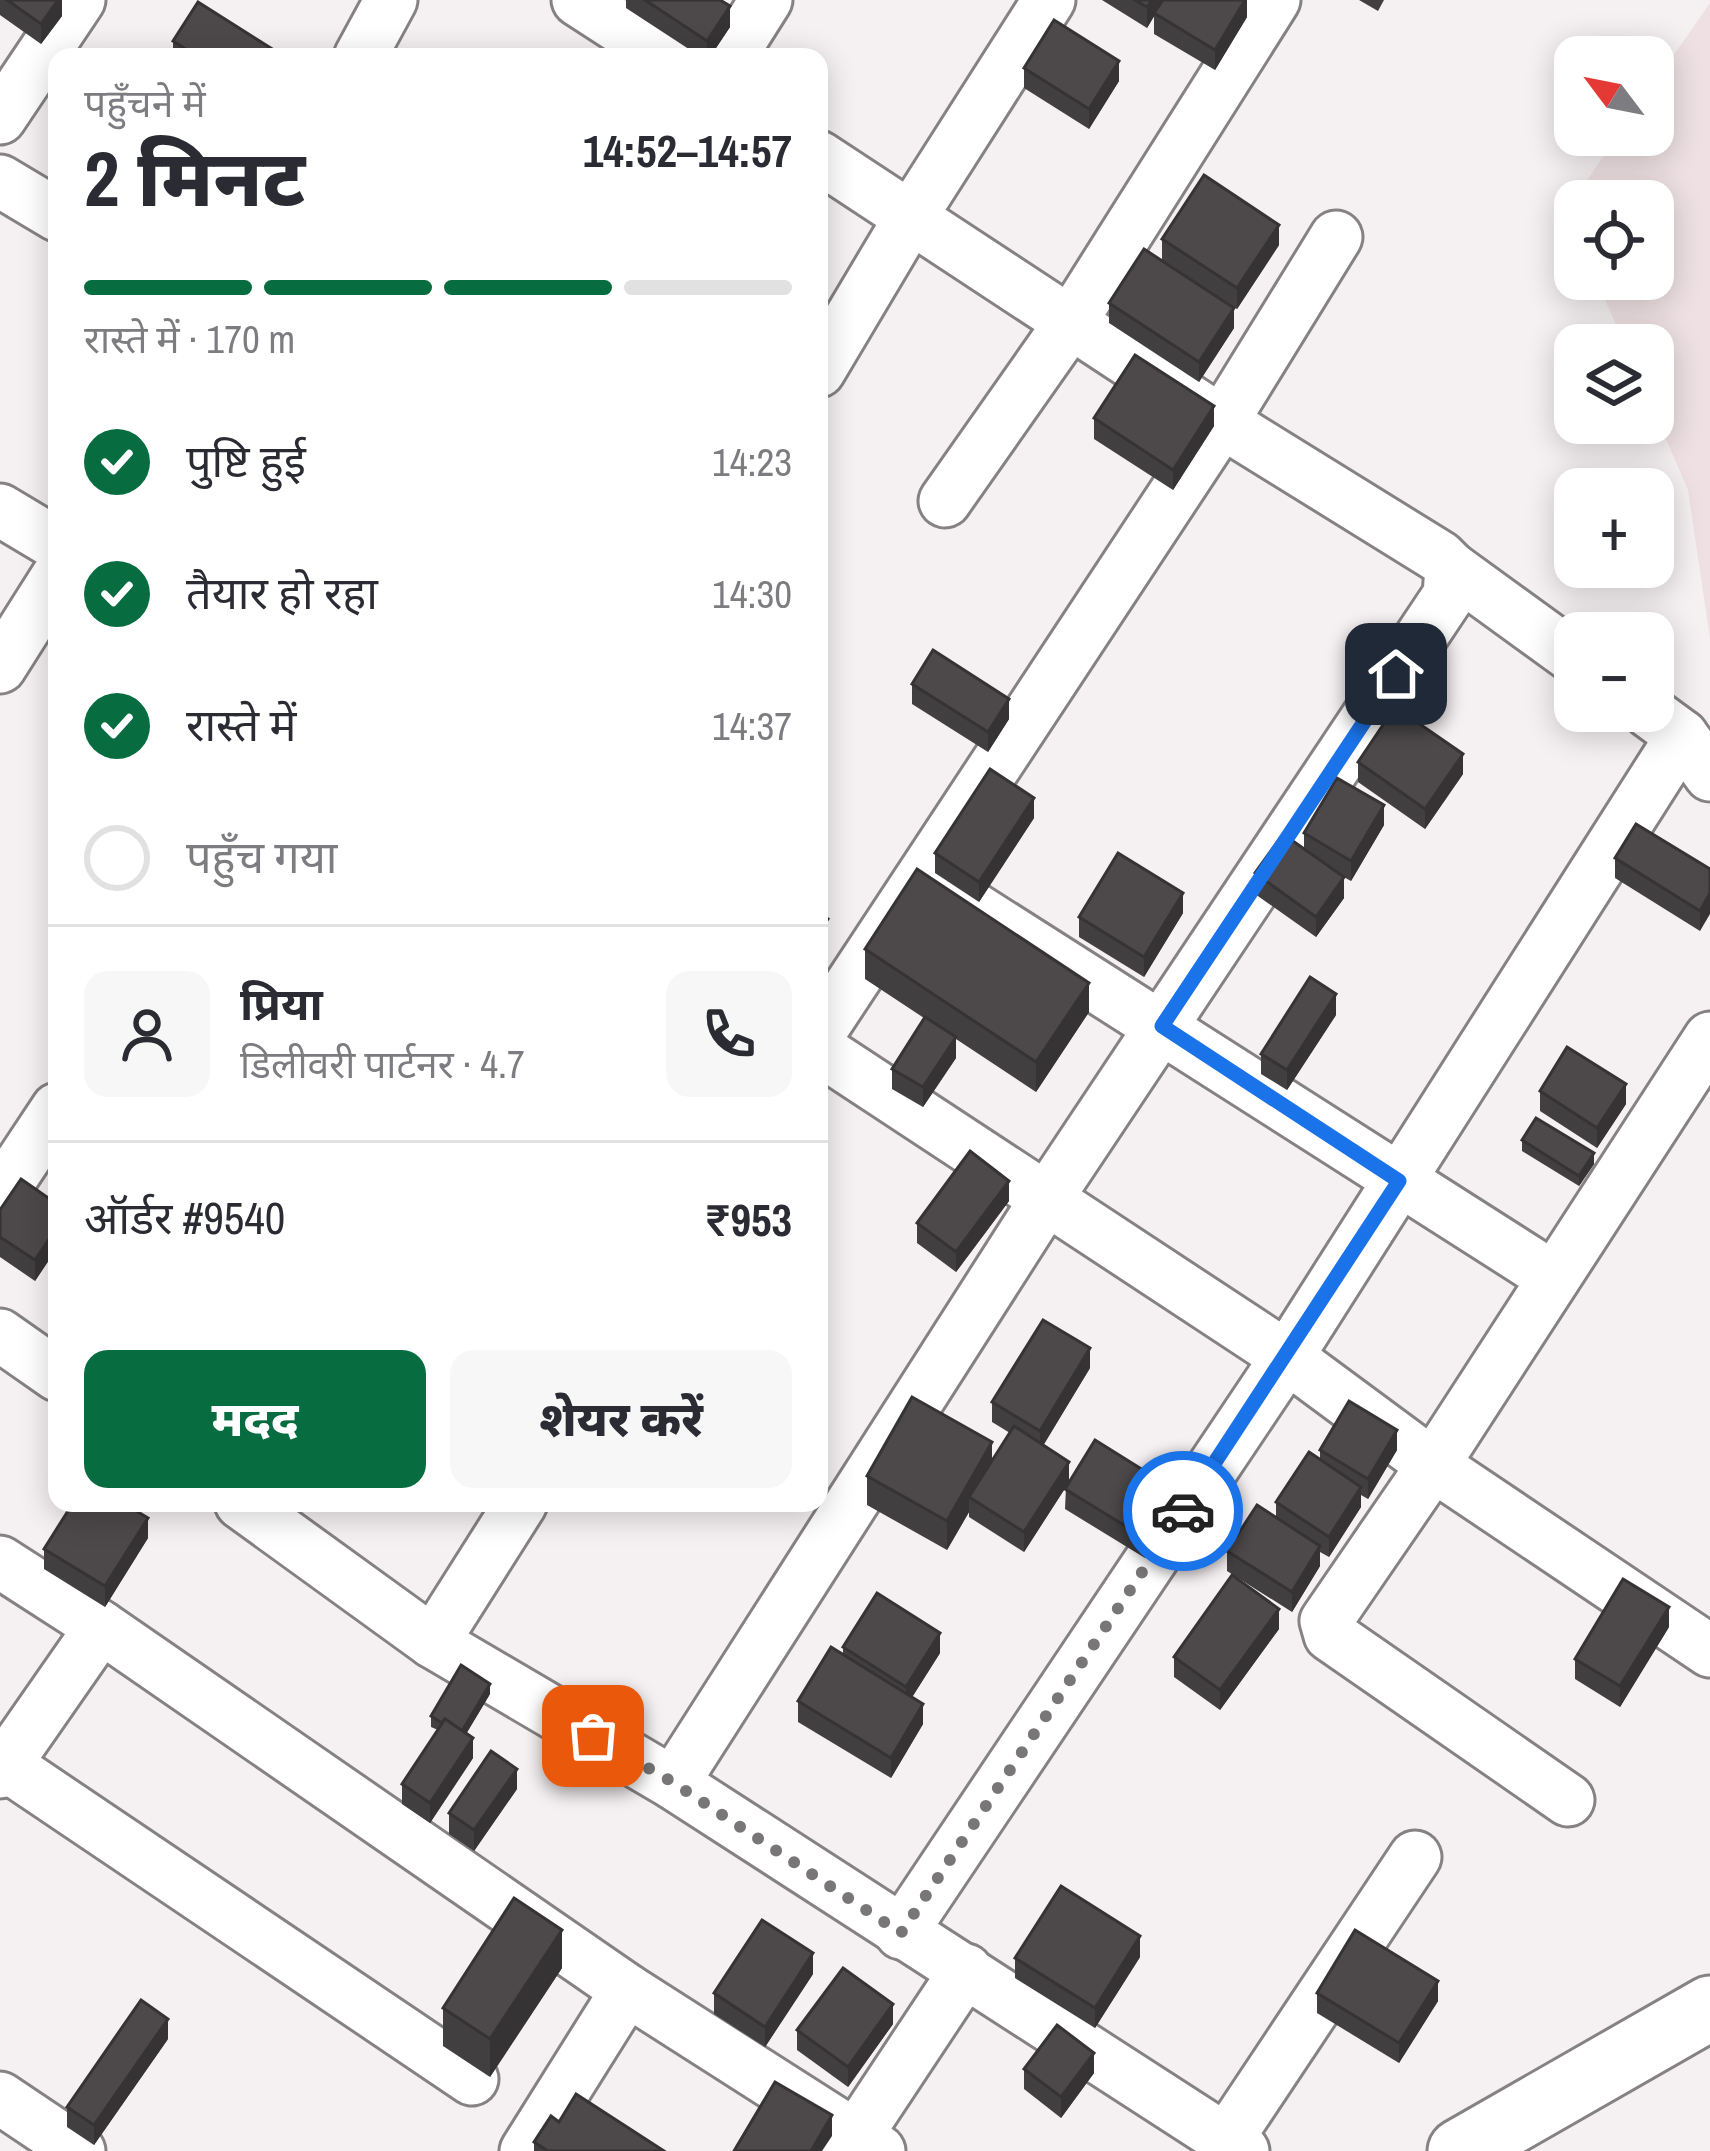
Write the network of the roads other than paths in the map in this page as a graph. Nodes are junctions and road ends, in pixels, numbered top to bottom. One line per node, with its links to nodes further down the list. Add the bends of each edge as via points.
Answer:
1 (79, 0): 10 (street)
2 (391, 0): 7 (street)
3 (766, 0): 9 (street)
4 (1048, 0): 14 (street)
5 (1274, 0): 16 (street)
6 (598, 6): 8 (street)
7 (365, 48)
8 (654, 48)
9 (736, 48)
10 (0, 118)
11 (828, 164): 14 (street)
12 (0, 181): 13 (street)
13 (48, 210)
14 (910, 218): 16 (street); 17 (street)
15 (1336, 237): 18 (street)
16 (1070, 323): 18 (street); 19 (street)
17 (828, 356)
18 (1222, 422): 22 (street); 27 (street)
19 (945, 501)
20 (0, 510): 21 (street)
21 (48, 539)
22 (1451, 568): 24 (street); 29 (street, via 1449,595)
23 (48, 591): 25 (street)
24 (1554, 643)
25 (0, 668)
26 (1680, 741): 33 (street)
27 (922, 876): 28 (street); 29 (street)
28 (828, 1019)
29 (1162, 1026): 33 (street); 35 (street)
30 (1710, 1038): 36 (street)
31 (828, 1055): 35 (street)
32 (48, 1123): 34 (street)
33 (1399, 1181): 36 (street); 38 (street)
34 (0, 1195)
35 (1046, 1201): 38 (street); 48 (street)
36 (1554, 1278): 40 (street)
37 (0, 1335): 39 (street)
38 (1287, 1357): 40 (street); 51 (street)
39 (48, 1369)
40 (1433, 1465): 46 (street); 49 (street, via 1326,1629)
41 (258, 1512): 45 (street)
42 (515, 1512): 45 (street)
43 (0, 1562): 44 (street)
44 (101, 1628): 47 (street); 53 (street)
45 (433, 1642): 48 (street)
46 (1710, 1651)
47 (2, 1766): 55 (street)
48 (674, 1783): 51 (street)
49 (1568, 1800)
50 (1415, 1857): 57 (street)
51 (901, 1933): 52 (street)
52 (966, 1970): 57 (street); 58 (street)
53 (627, 1990): 58 (street); 60 (street)
54 (1710, 2008): 61 (street)
55 (472, 2079)
56 (0, 2098): 59 (street)
57 (1235, 2145)
58 (860, 2146)
59 (79, 2151)
60 (526, 2151)
61 (1460, 2151)

